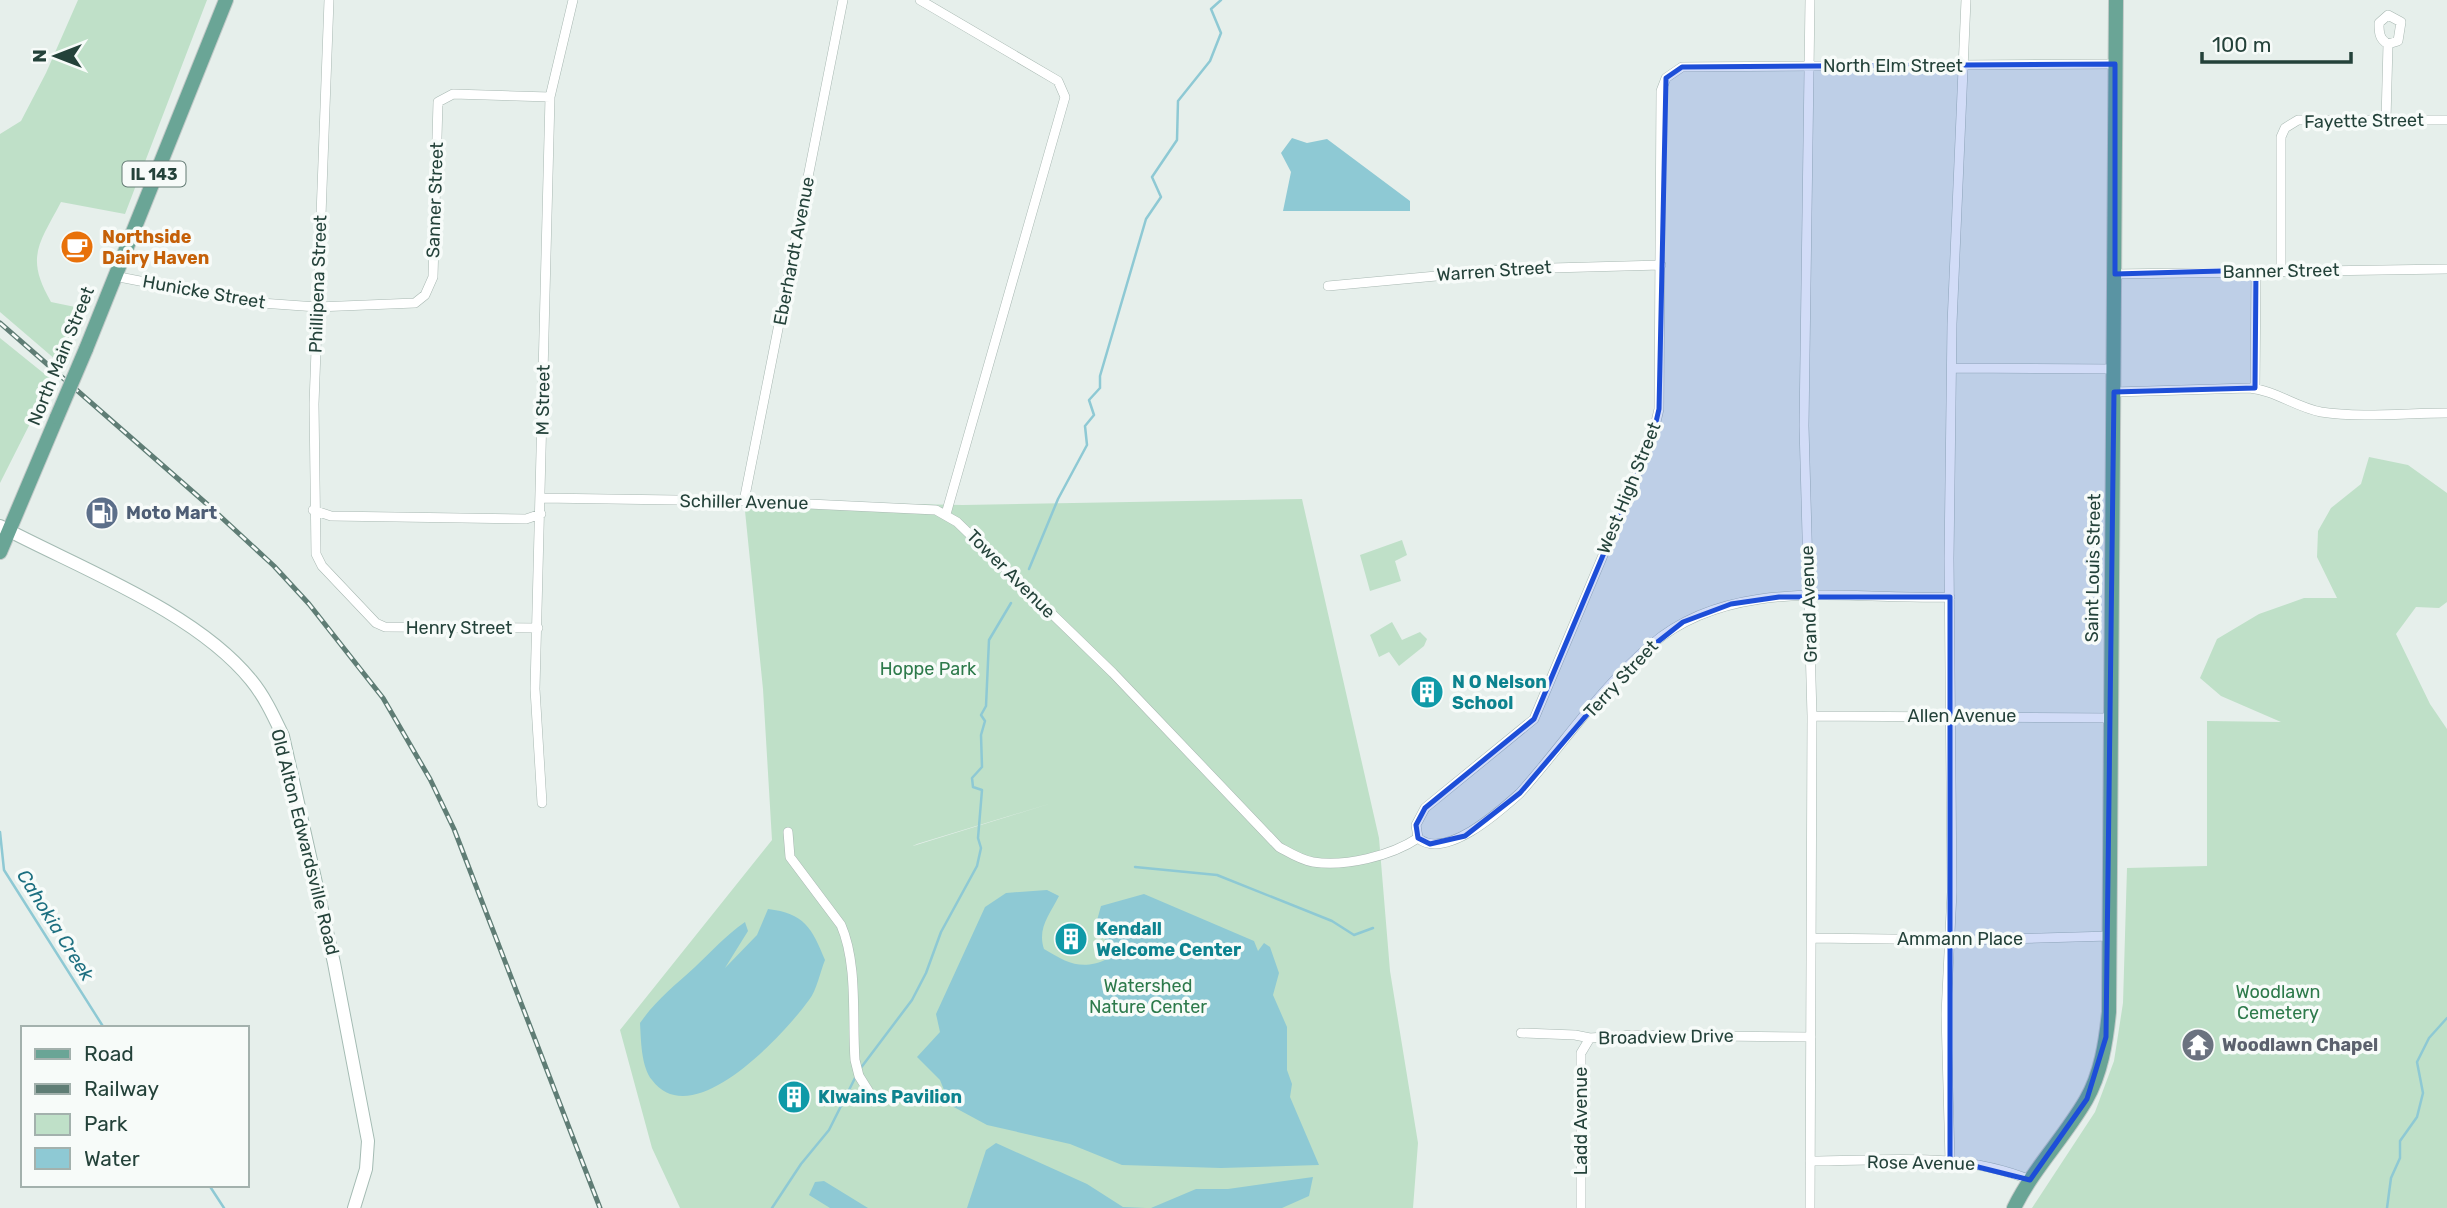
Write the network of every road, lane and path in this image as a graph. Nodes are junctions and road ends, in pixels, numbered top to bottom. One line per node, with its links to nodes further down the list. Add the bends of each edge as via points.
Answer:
1 (226, 0): 22 (main road, North Main Street / IL 143)
2 (329, 0): 25 (street, Phillipena Street)
3 (573, 0): 14 (street, M Street)
4 (843, 0): 32 (street, Eberhardt Avenue)
5 (920, 0): 35 (street, via 1058,81 1064,90)
6 (1810, 0): 11 (street, Grand Avenue)
7 (1966, 0): 12 (street)
8 (2116, 0): 10 (main road, Saint Louis Street)
9 (2388, 44): 15 (street)
10 (2115, 64): 12 (street, North Elm Street); 21 (main road, Saint Louis Street)
11 (1809, 66): 12 (street, North Elm Street); 13 (street, North Elm Street, via 1682,67); 39 (street, Grand Avenue, via 1804,426)
12 (1966, 66): 26 (street)
13 (1671, 72): 17 (street, West High Street, via 1661,91)
14 (550, 97): 24 (street, Sanner Street, via 441,97 433,277); 31 (street, M Street)
15 (2386, 120): 16 (street, Fayette Street); 18 (street, Fayette Street, via 2298,120 2284,130)
16 (2447, 120)
17 (1661, 265): 23 (street, Warren Street, via 1512,269); 47 (street, West High Street, via 1657,425 1540,708 1525,729 1425,808 1416,825)
18 (2281, 269): 19 (street, Banner Street); 20 (street, Banner Street)
19 (2447, 269)
20 (2256, 270): 21 (street, Banner Street); 28 (street)
21 (2115, 274): 27 (main road, Saint Louis Street)
22 (114, 276): 25 (street, Hunicke Street, via 248,302); 36 (main road, North Main Street / IL 143, bridge, via 57,417)
23 (1328, 286)
24 (420, 301): 25 (street, Hunicke Street, via 395,306)
25 (317, 307): 33 (street, Phillipena Street)
26 (1952, 368): 27 (street); 40 (street)
27 (2113, 369): 29 (main road, Saint Louis Street)
28 (2255, 388): 29 (street); 30 (street, via 2324,412)
29 (2114, 392): 44 (main road, Saint Louis Street)
30 (2447, 413)
31 (541, 498): 32 (street, Schiller Avenue); 34 (street, M Street)
32 (744, 501): 35 (street, Schiller Avenue, via 924,507)
33 (313, 510): 34 (street, via 331,516 526,519); 38 (street, Phillipena Street, via 316,554)
34 (541, 514): 41 (street, M Street)
35 (946, 514): 47 (street, Tower Avenue, via 1113,673 1279,847 1303,860 1326,863 1382,854)
36 (4, 528): 37 (main road, IL 143); 58 (street, Old Alton Edwardsville Road, via 208,637 251,680 268,705 283,737 368,1141 366,1169)
37 (0, 552)
38 (322, 566): 41 (street, Henry Street, via 385,627)
39 (1809, 597): 40 (street, Terry Street); 42 (street, Grand Avenue); 47 (street, Terry Street, via 1731,604 1669,630 1632,662 1503,809 1465,836 1430,844)
40 (1950, 597): 43 (street)
41 (538, 628): 45 (street, M Street, via 535,689)
42 (1812, 716): 43 (street, Allen Avenue); 49 (street, Grand Avenue)
43 (1952, 716): 44 (street, Allen Avenue); 50 (street)
44 (2111, 718): 48 (main road, Saint Louis Street)
45 (542, 803)
46 (788, 832): 54 (street, via 790,857 846,937 852,966 855,1060)
47 (1418, 838)
48 (2110, 936): 50 (street, Ammann Place); 57 (main road, Saint Louis Street, via 2109,1012 2087,1099)
49 (1811, 938): 50 (street, Ammann Place); 52 (street, Grand Avenue)
50 (1950, 940): 55 (street, via 1946,1014)
51 (1521, 1033): 53 (street, Broadview Drive)
52 (1811, 1037): 53 (street, Broadview Drive); 56 (street, Grand Avenue)
53 (1590, 1038): 59 (street, Ladd Avenue, via 1581,1053)
54 (869, 1092)
55 (1950, 1160): 56 (street, Rose Avenue); 57 (street, Rose Avenue, via 1985,1164)
56 (1810, 1161): 60 (street, Grand Avenue)
57 (2030, 1180): 61 (main road, Saint Louis Street)
58 (354, 1208)
59 (1581, 1208)
60 (1810, 1208)
61 (2014, 1208)

